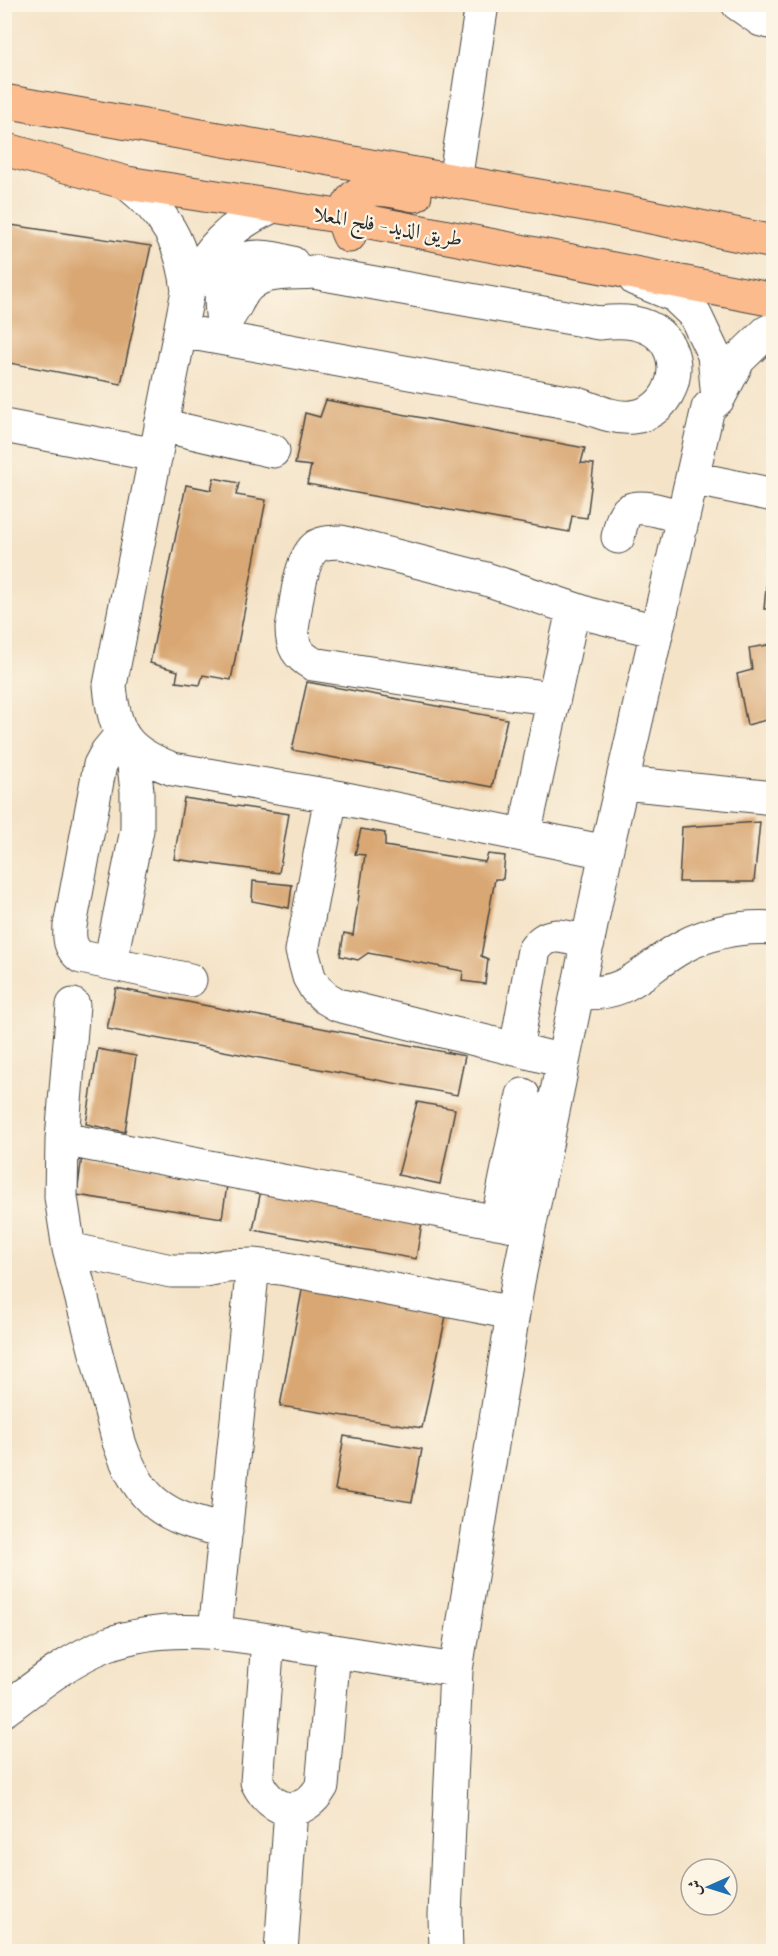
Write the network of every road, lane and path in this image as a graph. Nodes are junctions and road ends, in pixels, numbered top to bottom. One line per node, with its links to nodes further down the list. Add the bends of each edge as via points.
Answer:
1 (482, 4): 6 (street)
2 (738, 4): 3 (street, via 755,16)
3 (774, 22)
4 (4, 101): 6 (highway)
5 (4, 149): 7 (highway, طريق الذيد - فلج المعلا)
6 (455, 180): 8 (highway)
7 (127, 183): 9 (highway, طريق الذيد - فلج المعلا); 13 (street, via 171,229 186,270)
8 (578, 202): 10 (highway, via 540,208 501,207 371,189 351,199); 11 (highway)
9 (271, 207): 10 (highway, طريق الذيد - فلج المعلا); 13 (street, via 229,232 198,269)
10 (344, 217): 12 (highway, via 350,236 364,244 526,251)
11 (774, 242)
12 (614, 270): 14 (highway); 20 (street, via 674,295 695,315 714,355)
13 (188, 291): 17 (street)
14 (774, 300)
15 (599, 322): 18 (street, via 313,272 278,273 253,280); 19 (street, via 644,344 654,363 654,374 651,385 634,400); 21 (street, via 628,322 653,330 673,356 671,391 645,415)
16 (774, 329): 20 (street, via 739,359)
17 (181, 331): 18 (street); 23 (street)
18 (222, 331): 19 (street)
19 (578, 404): 21 (street, via 614,416)
20 (713, 404): 21 (street, via 674,419); 25 (street)
21 (631, 417)
22 (4, 426): 23 (street)
23 (159, 440): 24 (street); 32 (street, via 110,685 112,710)
24 (273, 451)
25 (692, 478): 26 (street); 27 (street)
26 (774, 495)
27 (683, 517): 28 (street, via 636,507 624,516); 30 (street)
28 (618, 537)
29 (573, 610): 30 (street); 31 (street); 31 (street, via 486,579 340,542 316,547 303,568 292,639 295,650 313,664)
30 (657, 631): 34 (street)
31 (554, 698): 38 (street)
32 (127, 741): 33 (street, via 151,761); 37 (street, via 137,791); 42 (street, via 107,752 100,765 69,936 73,951 81,957)
33 (195, 772): 35 (street); 37 (street, via 156,799)
34 (623, 783): 36 (street); 39 (street)
35 (331, 796): 38 (street); 46 (street, via 302,951 316,989 338,1005)
36 (774, 798)
37 (137, 830): 42 (street)
38 (524, 835): 39 (street)
39 (606, 852): 41 (street)
40 (774, 928): 44 (street, via 748,928 704,938 683,947 624,987 594,994)
41 (588, 943): 44 (street); 46 (street, via 560,936 540,942 534,951)
42 (110, 963): 43 (street)
43 (190, 980)
44 (578, 992): 47 (street)
45 (73, 1005): 49 (street)
46 (516, 1049): 47 (street)
47 (563, 1060): 51 (street)
48 (523, 1095): 50 (street)
49 (62, 1139): 50 (street); 52 (street, via 61,1197)
50 (497, 1222): 51 (street)
51 (529, 1228): 54 (street)
52 (69, 1249): 53 (street, via 171,1271); 55 (street, via 119,1442 137,1483 165,1511)
53 (253, 1265): 54 (street); 55 (street)
54 (513, 1313): 59 (street)
55 (226, 1531): 56 (street)
56 (215, 1632): 57 (street); 60 (street, via 164,1632 110,1644 60,1668)
57 (268, 1640): 58 (street); 61 (street, via 257,1782 264,1796 276,1806)
58 (334, 1651): 59 (street); 61 (street, via 322,1786 315,1798)
59 (456, 1670): 63 (street)
60 (4, 1710)
61 (291, 1809): 62 (street)
62 (281, 1952)
63 (446, 1952)

